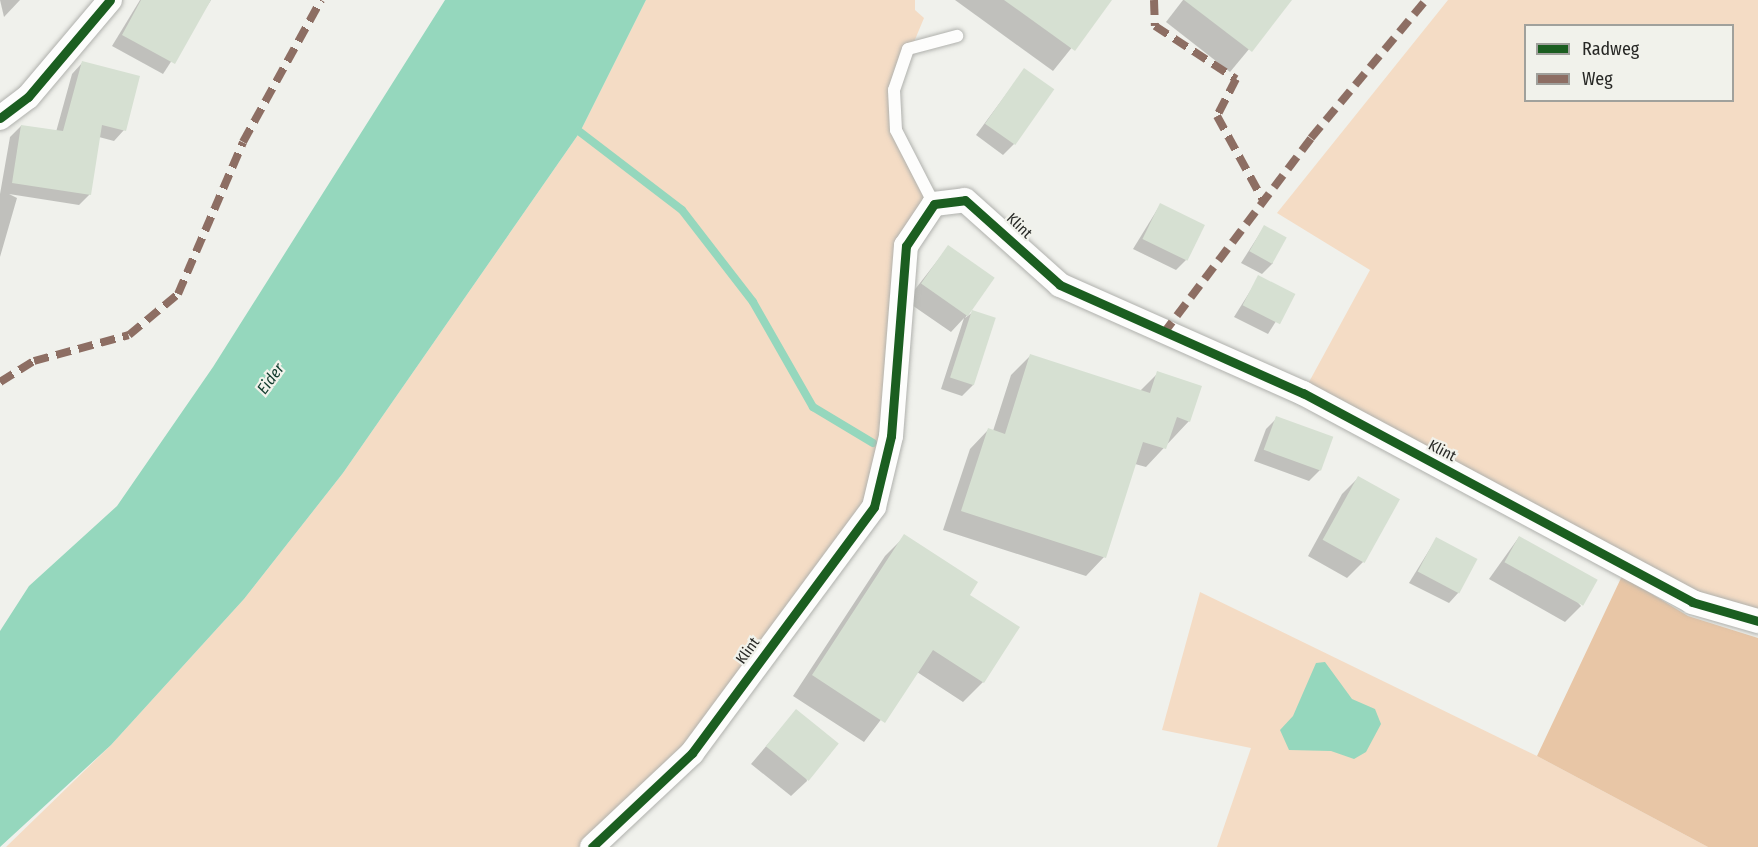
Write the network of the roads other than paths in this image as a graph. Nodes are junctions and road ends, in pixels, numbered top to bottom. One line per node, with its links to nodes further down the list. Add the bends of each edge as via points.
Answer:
1 (110, 0): 3 (street, via 28,97)
2 (957, 36): 4 (lane, via 908,49 894,90 896,130)
3 (0, 118)
4 (934, 204): 5 (street, Klint, via 965,200 1060,285 1303,393 1692,602); 6 (street, Klint, via 906,246 891,436 874,507 692,753)
5 (1758, 621)
6 (592, 847)

